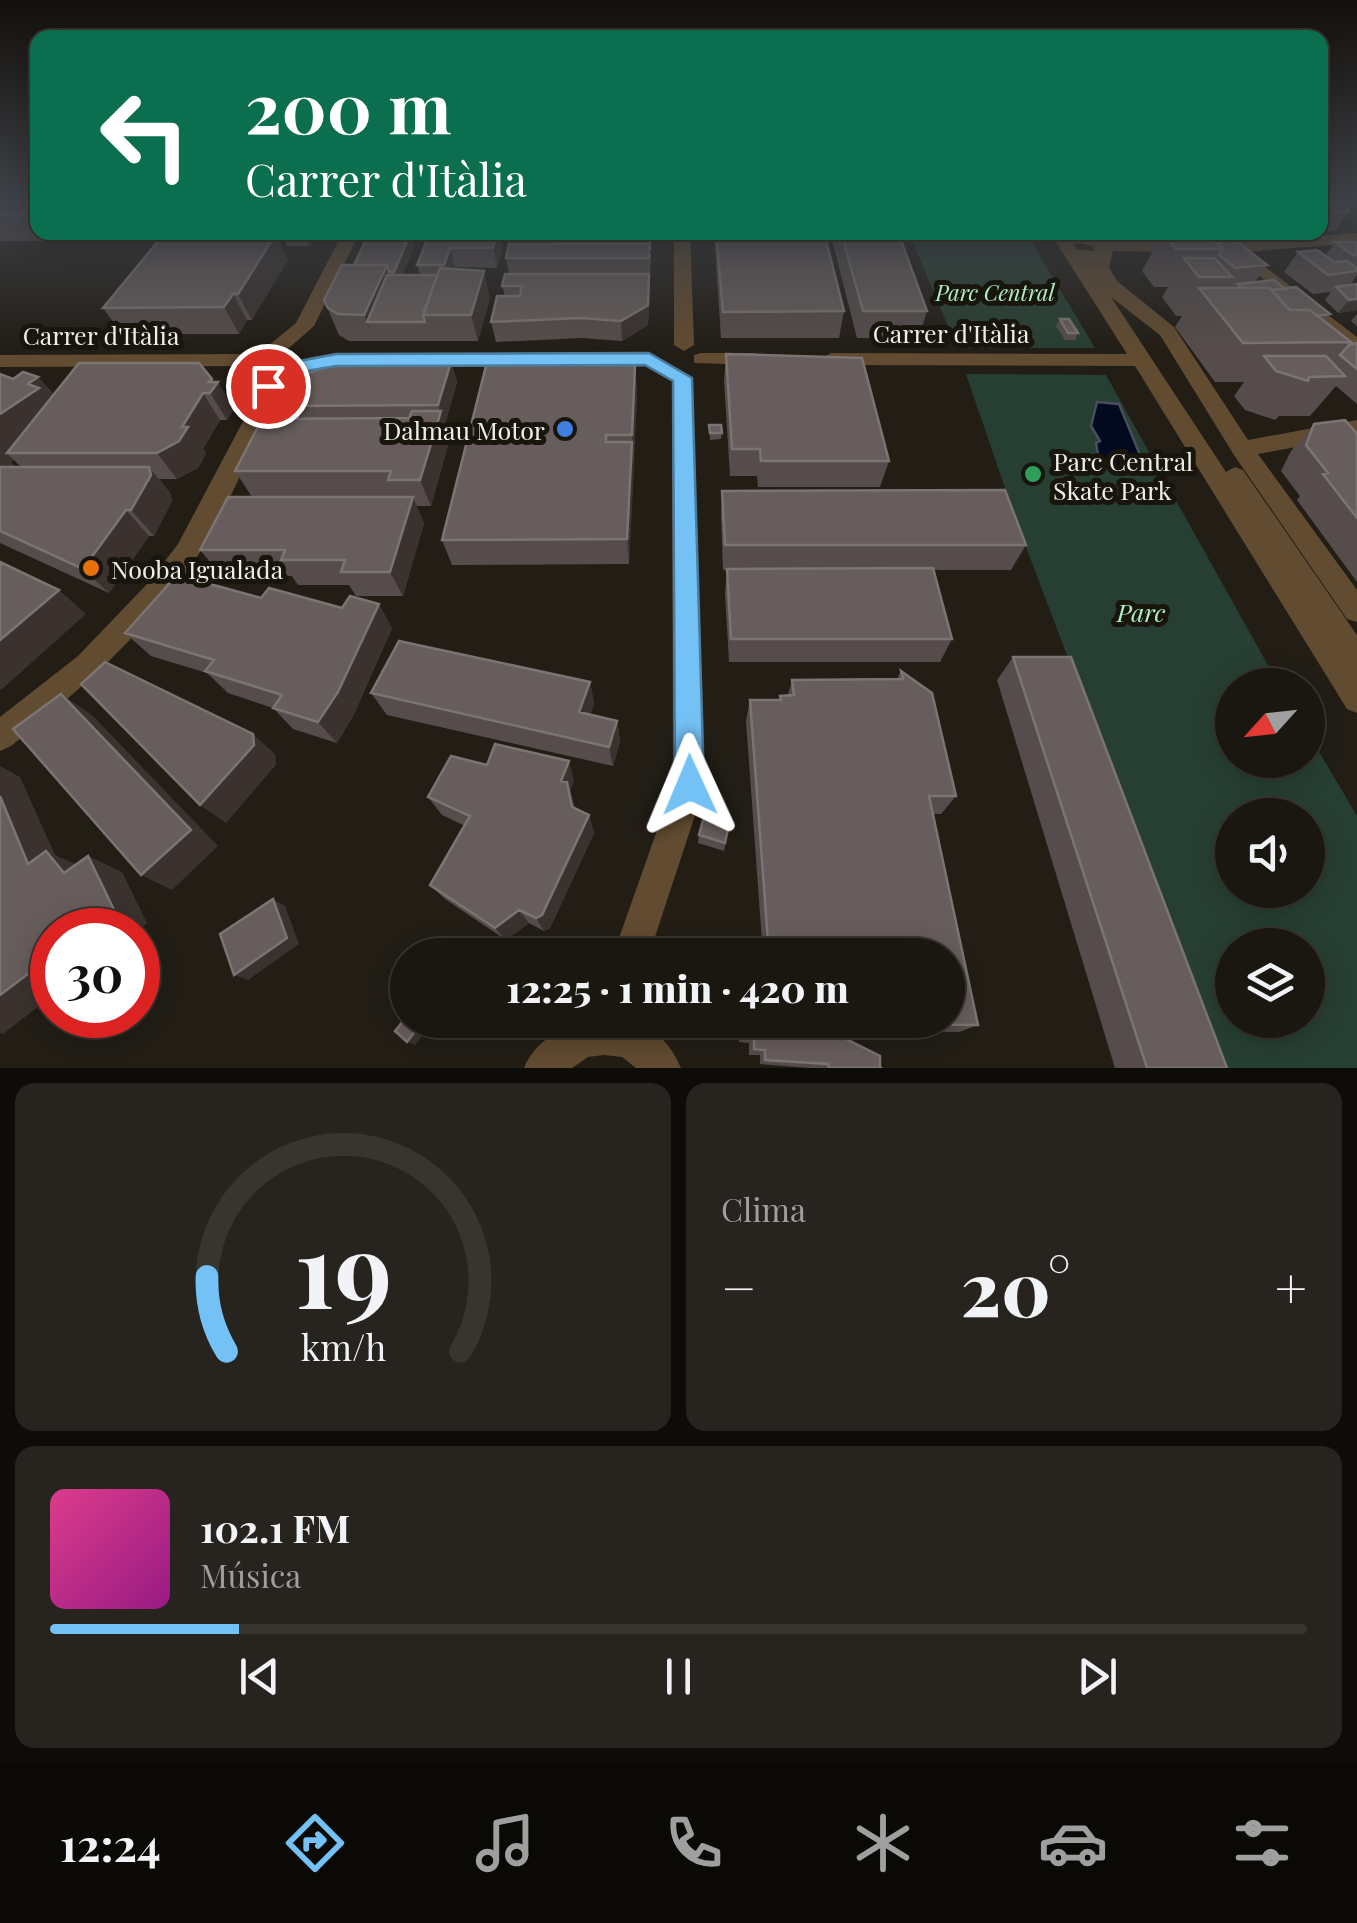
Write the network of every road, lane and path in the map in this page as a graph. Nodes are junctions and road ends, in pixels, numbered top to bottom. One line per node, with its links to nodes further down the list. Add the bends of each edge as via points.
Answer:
1 (343, 250): 9 (street, via 304,326)
2 (682, 250): 7 (street)
3 (1088, 250): 14 (street)
4 (1089, 250): 6 (street)
5 (1245, 250): 8 (street)
6 (1106, 280): 19 (street, via 1166,331); 21 (street)
7 (684, 345): 10 (street, via 664,347); 16 (street, via 696,350)
8 (1357, 347)
9 (270, 354): 13 (street, Carrer d'Itàlia); 15 (street, Carrer d'Itàlia); 17 (street)
10 (649, 359): 13 (street, Carrer d'Itàlia); 16 (street)
11 (776, 359): 16 (street)
12 (814, 359): 14 (street, Carrer d'Itàlia)
13 (336, 360): 17 (street, Carrer d'Itàlia, via 296,368)
14 (1142, 360): 22 (street)
15 (0, 361)
16 (692, 369): 24 (street, via 690,785)
17 (268, 386): 23 (street, via 187,551 158,590 88,665)
18 (1357, 428): 19 (street)
19 (1242, 449): 20 (street)
20 (1357, 611)
21 (1357, 659)
22 (1357, 699)
23 (0, 736)
24 (637, 938)
25 (647, 1046): 26 (street, via 590,1036 566,1046)
26 (544, 1068)

